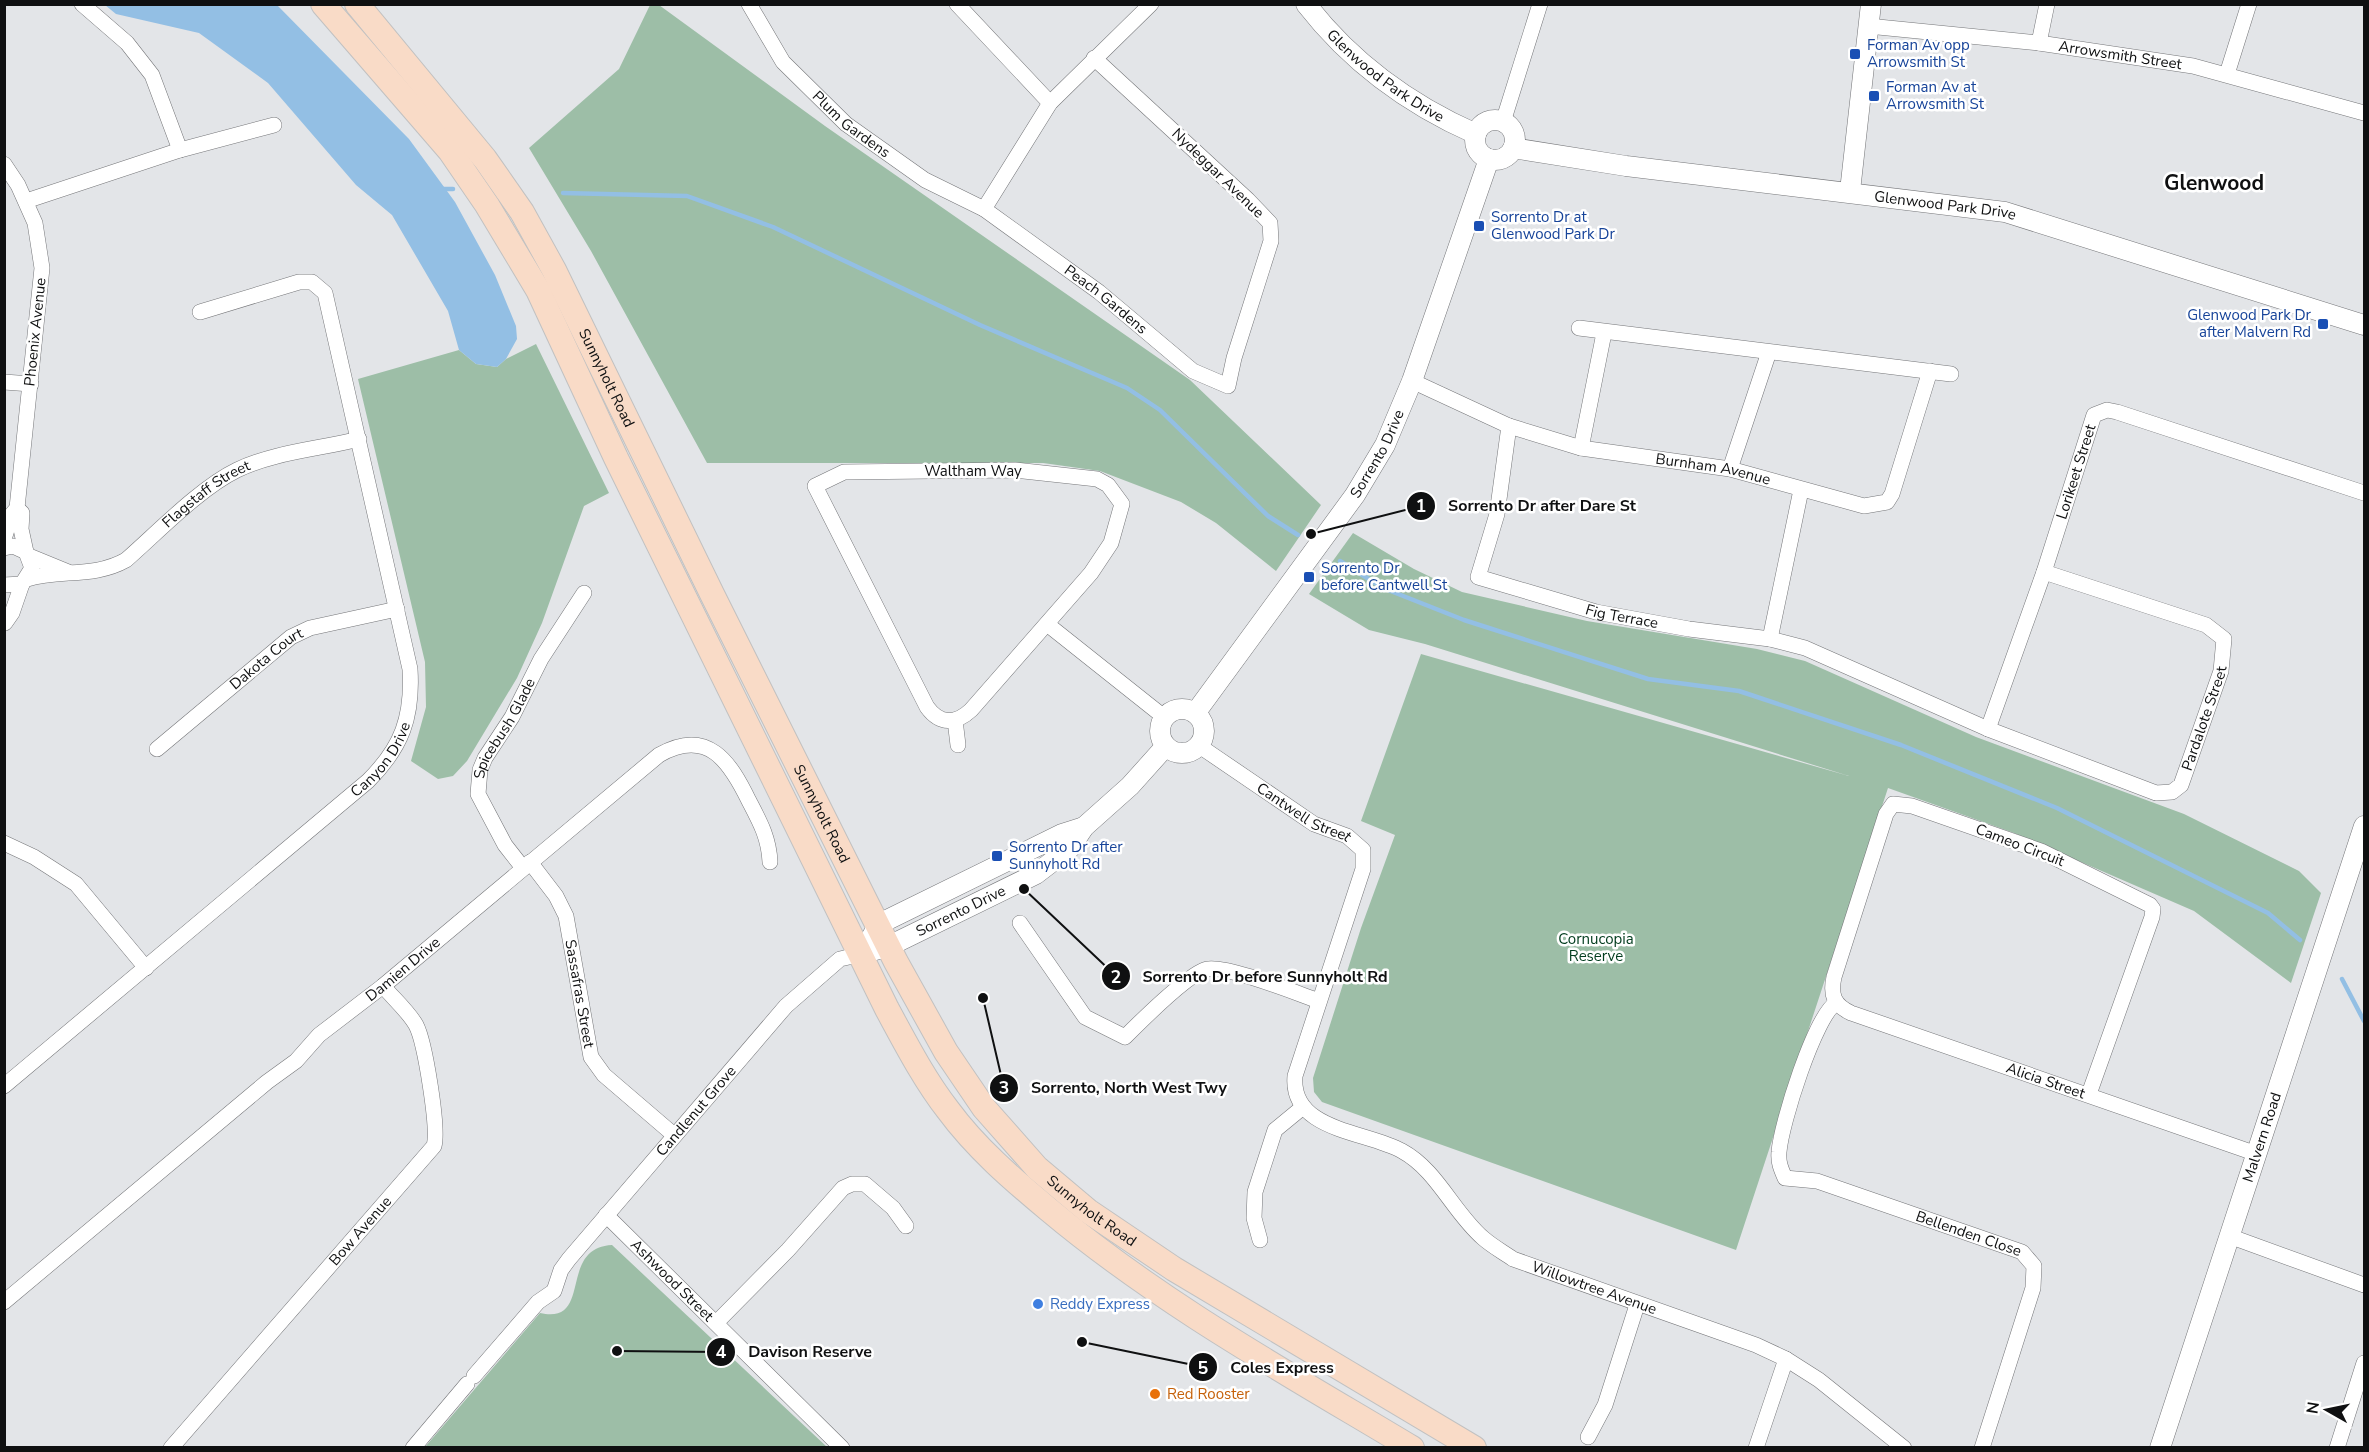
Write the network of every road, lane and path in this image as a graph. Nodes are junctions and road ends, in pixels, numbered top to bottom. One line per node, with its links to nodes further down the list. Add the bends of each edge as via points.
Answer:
1 (82, 4): 22 (street, via 127,43 152,75)
2 (323, 4): 74 (main road, Sunnyholt Road, via 450,151 488,205 538,290 616,458)
3 (357, 4): 73 (main road, Sunnyholt Road, via 485,159 522,212)
4 (957, 4): 16 (street)
5 (1151, 4): 14 (street)
6 (1306, 4): 20 (street, Glenwood Park Drive, via 1332,35 1374,73 1432,113)
7 (1540, 4): 18 (street)
8 (1871, 4): 12 (street)
9 (2047, 4): 13 (street)
10 (2249, 4): 15 (street)
11 (749, 6): 27 (street, Plum Gardens, via 783,62 846,124 925,180)
12 (1868, 26): 13 (street, Arrowsmith Street); 25 (street)
13 (2039, 43): 15 (street, Arrowsmith Street, via 2193,66)
14 (1094, 58): 16 (street); 38 (street, Nydeggar Avenue, via 1270,223 1271,241)
15 (2227, 75): 17 (street, Arrowsmith Street)
16 (1050, 103): 27 (street)
17 (2364, 113)
18 (1503, 122): 20 (street, via 1488,122); 21 (street, via 1512,131)
19 (274, 125): 22 (street)
20 (1476, 134): 23 (street, via 1478,151)
21 (1513, 148): 23 (street, via 1504,158); 25 (street, Glenwood Park Drive, via 1626,166)
22 (180, 150): 26 (street)
23 (1489, 159): 35 (street, Sorrento Drive)
24 (4, 164): 26 (street, Phoenix Avenue)
25 (1850, 191): 29 (street, Glenwood Park Drive, via 2025,216)
26 (26, 201): 37 (street, Phoenix Avenue, via 40,245 42,268)
27 (984, 209): 38 (street, Peach Gardens, via 1100,292 1193,370)
28 (200, 312): 40 (street, Canyon Drive, via 320,278)
29 (2364, 325)
30 (1579, 328): 31 (street)
31 (1604, 333): 32 (street); 41 (street)
32 (1769, 352): 33 (street); 42 (street)
33 (1930, 371): 34 (street); 43 (street, Burnham Avenue, via 1887,502 1864,506)
34 (1951, 374)
35 (1412, 381): 39 (street, Burnham Avenue); 59 (street, Sorrento Drive, via 1398,418 1365,480)
36 (4, 382): 37 (street)
37 (30, 384): 45 (street, Phoenix Avenue)
38 (1228, 386)
39 (1509, 426): 41 (street, Burnham Avenue); 58 (street, Fig Terrace, via 1497,514 1478,578 1596,612)
40 (358, 439): 49 (street, Flagstaff Street, via 238,470 215,484 126,560 102,571); 54 (street, Canyon Drive)
41 (1581, 448): 42 (street, Burnham Avenue)
42 (1730, 470): 43 (street, Burnham Avenue)
43 (1801, 490): 58 (street)
44 (2364, 493): 50 (street, Lorikeet Street, via 2107,410 2094,414)
45 (18, 508): 46 (street, Phoenix Avenue); 48 (street, Phoenix Avenue)
46 (4, 539)
47 (4, 548): 48 (street, Flagstaff Street, via 13,546)
48 (27, 554): 49 (street, Flagstaff Street); 51 (street, Phoenix Avenue, via 32,568)
49 (68, 572): 51 (street, Flagstaff Street)
50 (2044, 572): 62 (street, Lorikeet Street); 62 (street, Pardalote Street, via 2206,625 2224,639 2221,671 2181,785 2172,792 2156,793)
51 (25, 581): 52 (street, Flagstaff Street); 55 (street)
52 (4, 585)
53 (584, 593): 71 (street, Spicebush Glade, via 480,770 478,794 505,844)
54 (397, 609): 66 (street, Dakota Court, via 310,628 291,637); 75 (street, Canyon Drive, via 411,693 405,726 384,765)
55 (5, 622): 57 (street)
56 (1047, 624): 60 (street); 61 (street, via 971,710); 61 (street, Waltham Way, via 1103,556 1116,532 1122,504 1108,485 1097,479 1026,470 844,472 815,486 927,707 936,718)
57 (4, 628)
58 (1770, 639): 62 (street, Fig Terrace, via 1805,648)
59 (1196, 712): 60 (street, via 1180,708); 64 (street, via 1204,731)
60 (1164, 717): 65 (street, via 1159,731)
61 (955, 720): 63 (street)
62 (1988, 729)
63 (958, 745)
64 (1198, 745): 65 (street, via 1181,753); 77 (street, Cantwell Street, via 1314,824 1347,836 1363,850 1363,869)
65 (1165, 747): 68 (street, Sorrento Drive, via 1130,786)
66 (158, 749)
67 (2364, 826): 83 (street, Malvern Road)
68 (1084, 827): 73 (street, Sorrento Drive, via 1062,834); 73 (street, Sorrento Drive, via 1070,848 1036,874)
69 (4, 843): 75 (street, via 76,884)
70 (770, 862): 71 (street, Damien Drive, via 769,841 734,771 723,756 692,745 672,747 659,755)
71 (526, 865): 76 (street, Damien Drive); 82 (street, Sassafras Street, via 556,896 566,916 591,1057 604,1075)
72 (1020, 923): 77 (street, via 1085,1017 1125,1037 1149,1012 1205,969 1224,970)
73 (884, 935): 74 (street); 99 (main road, Sunnyholt Road, via 946,1052 984,1108 1008,1138 1059,1188 1174,1269)
74 (862, 954): 82 (street, Candlenut Grove, via 840,959 799,993); 98 (main road, Sunnyholt Road, via 906,1046 926,1077 949,1111 1011,1179 1090,1245 1209,1328)
75 (146, 968): 79 (street, Canyon Drive)
76 (383, 986): 89 (street, Damien Drive, via 319,1035 296,1061); 95 (street, Bow Avenue, via 420,1035 436,1124 434,1146)
77 (1319, 1001): 81 (street, Cantwell Street, via 1295,1076 1295,1094)
78 (1836, 1003): 80 (street, Alicia Street, via 1851,1013); 80 (street, Cameo Circuit, via 1832,995 1834,977 1886,814 1893,804 1912,806 2041,851 2146,900 2153,909); 102 (street, Bellenden Close, via 1822,1020 1788,1109 1779,1155 1785,1178 1817,1181 2022,1252 2034,1266 2033,1288)
79 (4, 1086)
80 (2089, 1094): 83 (street, Alicia Street)
81 (1303, 1107): 87 (street, via 1275,1130 1255,1192 1253,1211); 90 (street, Willowtree Avenue, via 1322,1122 1392,1146 1414,1159 1482,1238 1513,1259)
82 (674, 1135): 84 (street, Candlenut Grove)
83 (2257, 1154): 86 (street, Malvern Road)
84 (606, 1215): 91 (street, Ashwood Street); 96 (street, Candlenut Grove, via 561,1270 554,1291 538,1302)
85 (906, 1226): 91 (street, via 865,1184 843,1188)
86 (2229, 1236): 88 (street); 103 (street, Malvern Road)
87 (1260, 1240)
88 (2364, 1285)
89 (4, 1302)
90 (1637, 1305): 92 (street, Willowtree Avenue); 94 (street, via 1605,1405)
91 (716, 1323): 97 (street, Ashwood Street)
92 (1786, 1359): 100 (street); 101 (street, Willowtree Avenue)
93 (2364, 1363): 104 (street)
94 (1588, 1437)
95 (171, 1448)
96 (413, 1448)
97 (842, 1448)
98 (1412, 1448)
99 (1474, 1448)
100 (1756, 1448)
101 (1904, 1448)
102 (1982, 1448)
103 (2160, 1448)
104 (2337, 1448)

